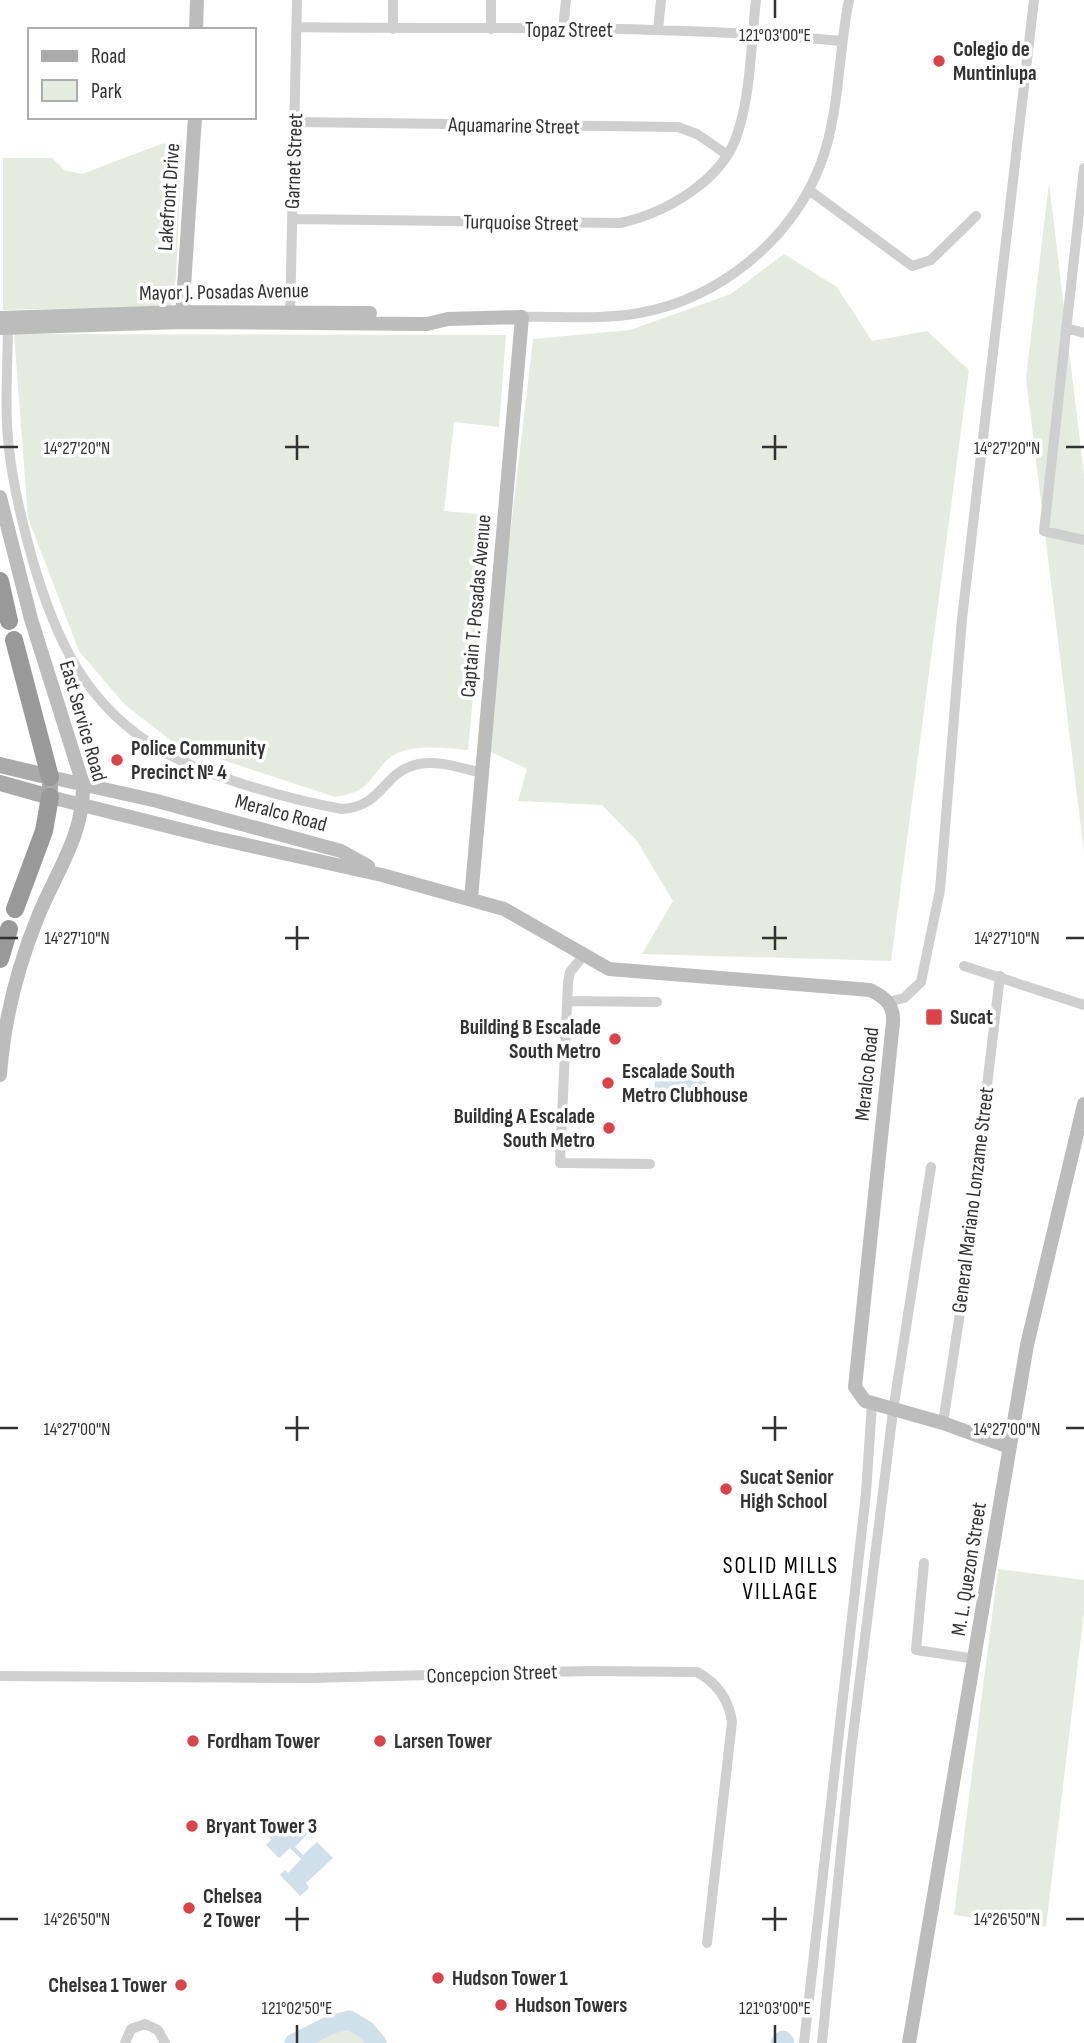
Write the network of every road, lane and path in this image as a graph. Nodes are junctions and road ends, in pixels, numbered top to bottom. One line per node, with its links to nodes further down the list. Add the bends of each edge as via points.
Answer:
1 (197, 0): 11 (main road)
2 (297, 0): 10 (street, Garnet Street)
3 (393, 0): 12 (street)
4 (491, 0): 13 (street)
5 (566, 0): 14 (street)
6 (661, 0): 15 (street)
7 (756, 0): 16 (street, Turquoise Street)
8 (849, 0): 17 (street, Mayor J. Posadas Avenue)
9 (1034, 0): 53 (street, via 962,620 940,890 921,982 904,998)
10 (297, 27): 12 (street, Topaz Street); 19 (street, Garnet Street)
11 (196, 28)
12 (393, 29): 13 (street, Topaz Street)
13 (491, 29): 14 (street, Topaz Street)
14 (563, 29): 15 (street, Topaz Street)
15 (658, 30): 16 (street, Topaz Street)
16 (752, 33): 17 (street, Topaz Street); 20 (street, Turquoise Street, via 744,107 738,134)
17 (841, 41): 22 (street, Mayor J. Posadas Avenue, via 828,135)
18 (195, 119): 26 (main road, Lakefront Drive)
19 (295, 122): 20 (street, Aquamarine Street, via 678,127 698,134); 24 (street, Garnet Street)
20 (726, 154): 24 (street, Turquoise Street, via 695,191 640,219 620,223)
21 (1084, 168): 29 (street)
22 (809, 190): 23 (street, via 912,266 931,260); 27 (street, Mayor J. Posadas Avenue, via 748,263 705,291 641,313)
23 (976, 216)
24 (292, 219): 25 (street, Garnet Street)
25 (290, 316): 26 (main road, Mayor J. Posadas Avenue); 27 (main road, Mayor J. Posadas Avenue)
26 (182, 317): 28 (main road, Mayor J. Posadas Avenue)
27 (519, 317): 38 (main road, Captain T. Posadas Avenue)
28 (4, 323): 31 (main road); 38 (street, via 9,447 21,520 59,639 105,706 143,739 185,762 342,809 364,806 400,771 417,764 440,762)
29 (1066, 328): 30 (street); 33 (street, via 1044,531)
30 (1084, 333)
31 (0, 343)
32 (0, 497): 41 (main road, East Service Road, via 27,605)
33 (1084, 540)
34 (0, 581): 35 (highway)
35 (9, 621)
36 (14, 640): 39 (highway)
37 (4, 766): 39 (main road)
38 (479, 772): 45 (main road, Captain T. Posadas Avenue)
39 (50, 777): 41 (main road, Meralco Road); 42 (main road)
40 (1, 783): 42 (main road)
41 (83, 784): 43 (main road, East Service Road); 44 (main road, Meralco Road, via 341,851)
42 (50, 797): 43 (main road, Meralco Road); 46 (highway, via 44,831)
43 (83, 806): 44 (main road, Meralco Road); 56 (main road, East Service Road, via 71,848 40,912 19,971)
44 (382, 875): 45 (main road, Meralco Road)
45 (469, 899): 48 (main road, Meralco Road, via 512,913)
46 (15, 909)
47 (9, 929): 49 (highway)
48 (583, 956): 52 (street, via 570,972); 53 (main road, Meralco Road, via 622,972 870,990)
49 (0, 959)
50 (964, 966): 51 (street)
51 (1000, 976): 55 (street); 62 (street, General Mariano Lonzame Street)
52 (567, 1001): 54 (street); 58 (street, via 560,1163)
53 (888, 1002): 60 (main road, Meralco Road, via 894,1012 889,1070 854,1374 860,1397)
54 (657, 1003)
55 (1084, 1005)
56 (0, 1074)
57 (1084, 1104): 63 (main road, M. L. Quezon Street, via 1027,1345)
58 (650, 1164)
59 (931, 1167): 61 (street)
60 (872, 1403): 61 (main road); 70 (street)
61 (893, 1411): 62 (main road); 71 (street)
62 (943, 1423): 63 (main road)
63 (1009, 1447): 65 (main road, M. L. Quezon Street)
64 (924, 1563): 65 (street, via 916,1650)
65 (976, 1659): 72 (main road, M. L. Quezon Street)
66 (0, 1676): 67 (street, Concepcion Street, via 310,1678 698,1672 727,1701 732,1722)
67 (707, 1943)
68 (125, 2042): 69 (street, via 131,2029 145,2024 158,2030)
69 (165, 2043)
70 (804, 2043)
71 (822, 2043)
72 (909, 2043)

